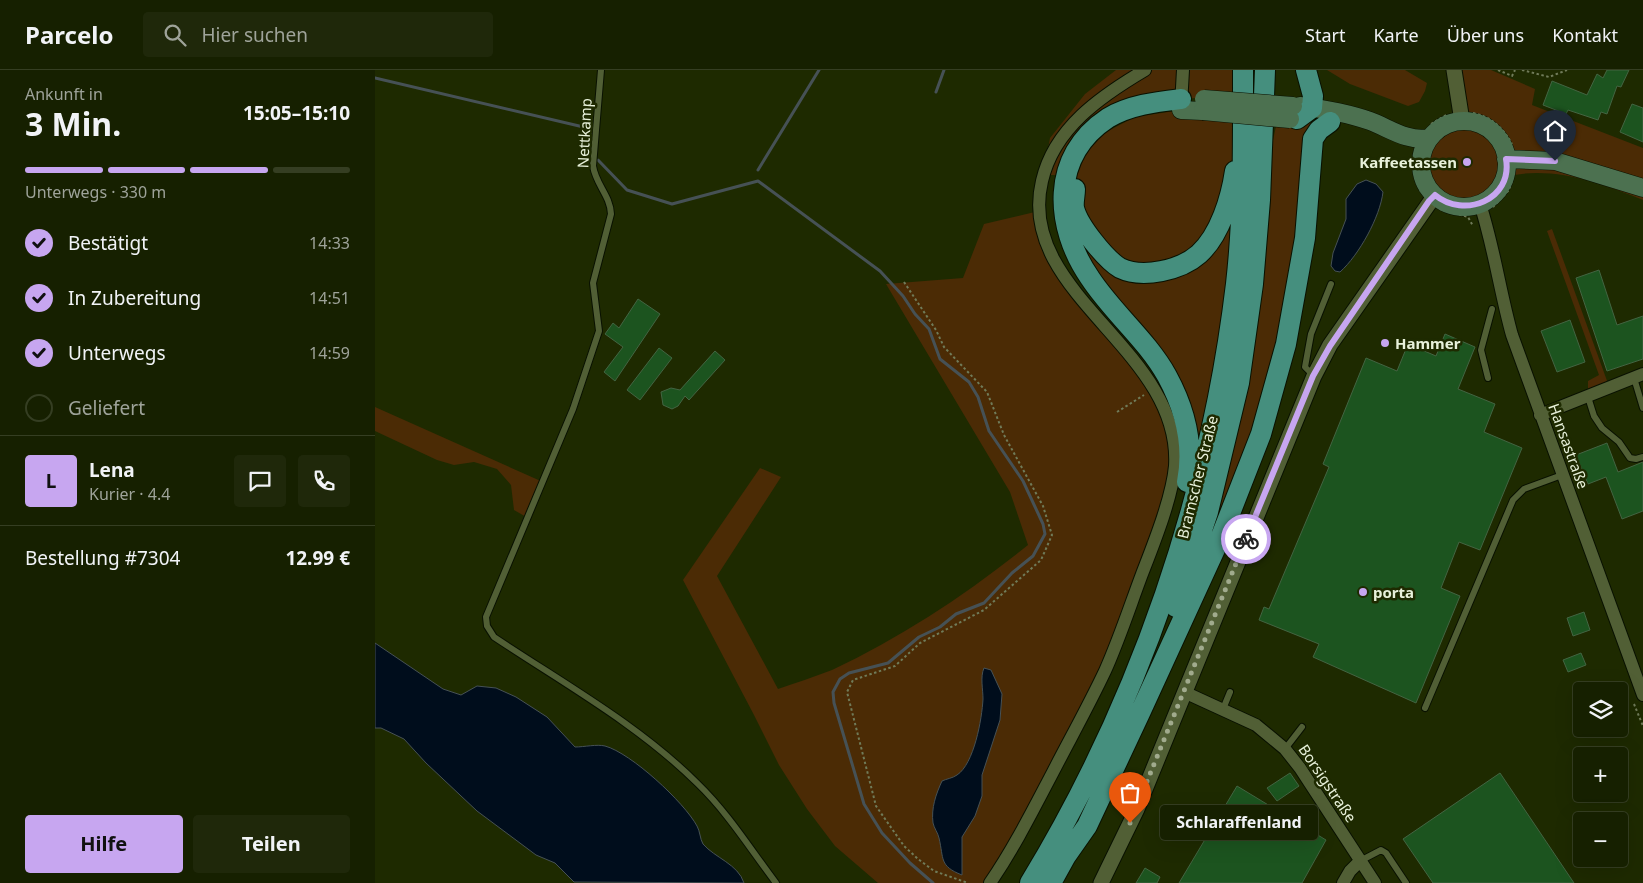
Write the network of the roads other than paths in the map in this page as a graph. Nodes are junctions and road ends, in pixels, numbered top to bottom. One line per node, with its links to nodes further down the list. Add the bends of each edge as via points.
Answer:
1 (601, 70): 38 (lane, Nettkamp, via 593,166 594,176 611,204 611,214 593,284 599,331 573,409 485,617 494,637 677,763 717,805)
2 (1145, 70): 39 (street, via 1086,110 1062,136 1043,175 1039,211 1044,238 1055,262 1080,297 1140,366 1154,388 1170,426 1175,466 1157,534 1106,670 1012,851)
3 (1183, 70): 8 (street)
4 (1243, 70): 11 (highway, Bramscher Straße)
5 (1265, 70): 34 (highway, via 1253,284 1239,382 1208,512)
6 (1306, 70): 9 (highway, via 1313,96)
7 (1454, 70): 10 (street)
8 (1181, 105): 9 (main road, bridge); 11 (highway, via 1135,117 1104,133 1086,152 1075,180 1074,209 1094,244 1121,268 1153,274 1181,266 1199,253 1221,221 1233,182); 28 (highway, via 1131,108 1109,118 1089,133 1075,152 1066,175 1062,200 1065,226 1075,253 1090,278 1149,348 1167,376 1182,410 1190,441 1190,469 1182,504)
9 (1298, 113): 12 (main road); 13 (main road, via 1369,121 1412,139)
10 (1461, 117): 13 (main road, via 1437,130); 14 (main road, via 1489,128)
11 (1243, 122): 28 (highway, Bramscher Straße, via 1243,198 1235,284 1221,376 1193,506)
12 (1330, 122): 13 (main road); 34 (highway, via 1313,139 1305,238 1286,344 1261,434 1221,534)
13 (1421, 148): 16 (main road, via 1425,181)
14 (1510, 158): 15 (main road, via 1555,161); 17 (main road, via 1499,188)
15 (1643, 188)
16 (1432, 198): 17 (main road, via 1455,206); 20 (street, via 1330,346)
17 (1481, 208): 25 (street, Hansastraße, via 1512,336)
18 (1331, 284): 20 (lane, via 1311,334 1305,367)
19 (1493, 309): 22 (lane, via 1481,350)
20 (1313, 376): 30 (street)
21 (1639, 376): 23 (street); 24 (lane)
22 (1488, 378)
23 (1588, 397): 25 (street); 26 (lane, via 1602,428 1631,458)
24 (1643, 408)
25 (1540, 415): 27 (street, Hansastraße)
26 (1643, 457)
27 (1563, 475): 29 (street, Hansastraße, via 1622,644); 32 (lane, via 1525,489 1513,500)
28 (1181, 542): 40 (highway, Bramscher Straße, via 1123,704 1065,825)
29 (1642, 688)
30 (1184, 692): 33 (street, Borsigstraße); 42 (street, via 1137,809)
31 (1230, 692): 33 (lane)
32 (1425, 708)
33 (1223, 709): 36 (street, Borsigstraße, via 1256,725)
34 (1140, 713): 41 (highway, via 1087,826)
35 (1302, 727): 36 (lane)
36 (1285, 749): 37 (street, Borsigstraße)
37 (1361, 861): 43 (street); 44 (street, Borsigstraße); 45 (lane, via 1381,850)
38 (776, 883)
39 (990, 883)
40 (1030, 883)
41 (1051, 883)
42 (1101, 883)
43 (1343, 883)
44 (1375, 883)
45 (1406, 883)

